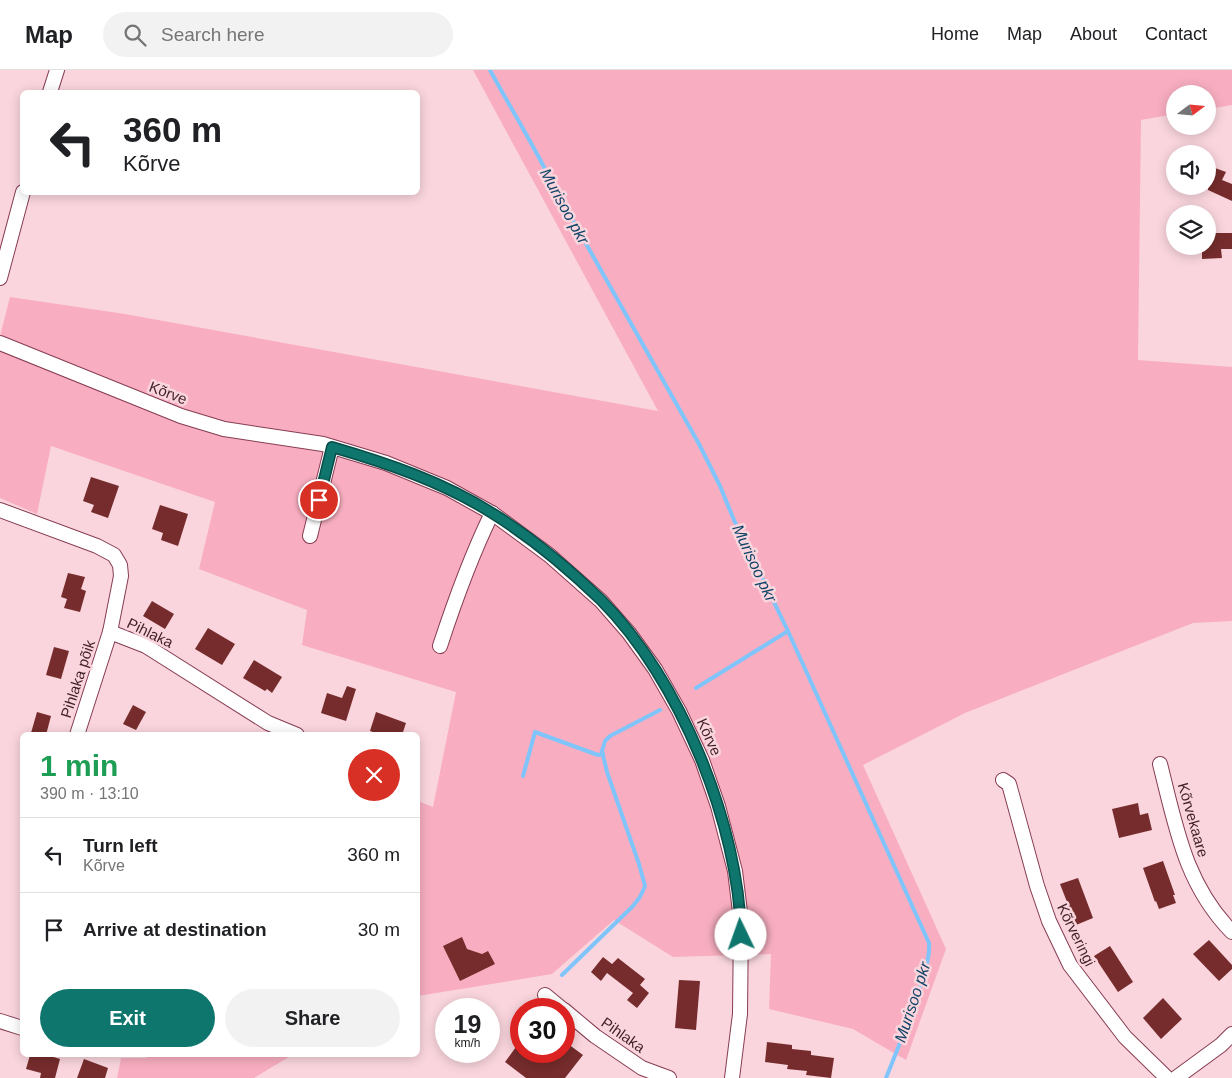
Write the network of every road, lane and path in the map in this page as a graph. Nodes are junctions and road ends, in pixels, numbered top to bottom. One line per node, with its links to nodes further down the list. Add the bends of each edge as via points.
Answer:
1 (56, 70): 2 (street)
2 (51, 90)
3 (22, 195): 4 (street)
4 (0, 278)
5 (0, 343): 6 (street, Kõrve, via 181,416 224,429)
6 (332, 447): 8 (street, Kõrve, via 386,463 447,488); 9 (street)
7 (0, 510): 10 (street, Pihlaka, via 114,555 120,565 121,576)
8 (492, 513): 11 (street, via 470,560); 25 (street, Kõrve, via 549,555 601,601 629,633 655,669 702,760 735,870 741,920 740,1014)
9 (310, 536)
10 (110, 632): 12 (street, Pihlaka põik); 13 (street, Pihlaka, via 146,646 268,723)
11 (440, 646)
12 (78, 732)
13 (290, 732)
14 (1160, 764): 16 (street, Kõrvekaare, via 1183,854 1206,901)
15 (1003, 780): 26 (street, Kõrveringi, via 1009,784 1048,921 1070,965 1125,1037)
16 (1232, 932)
17 (546, 995): 18 (street, Pihlaka)
18 (549, 998)
19 (575, 1020): 24 (street, Pihlaka, via 642,1068)
20 (0, 1021): 21 (street)
21 (20, 1027)
22 (1232, 1034): 23 (street)
23 (1181, 1077)
24 (669, 1078)
25 (732, 1078)
26 (1167, 1078)

